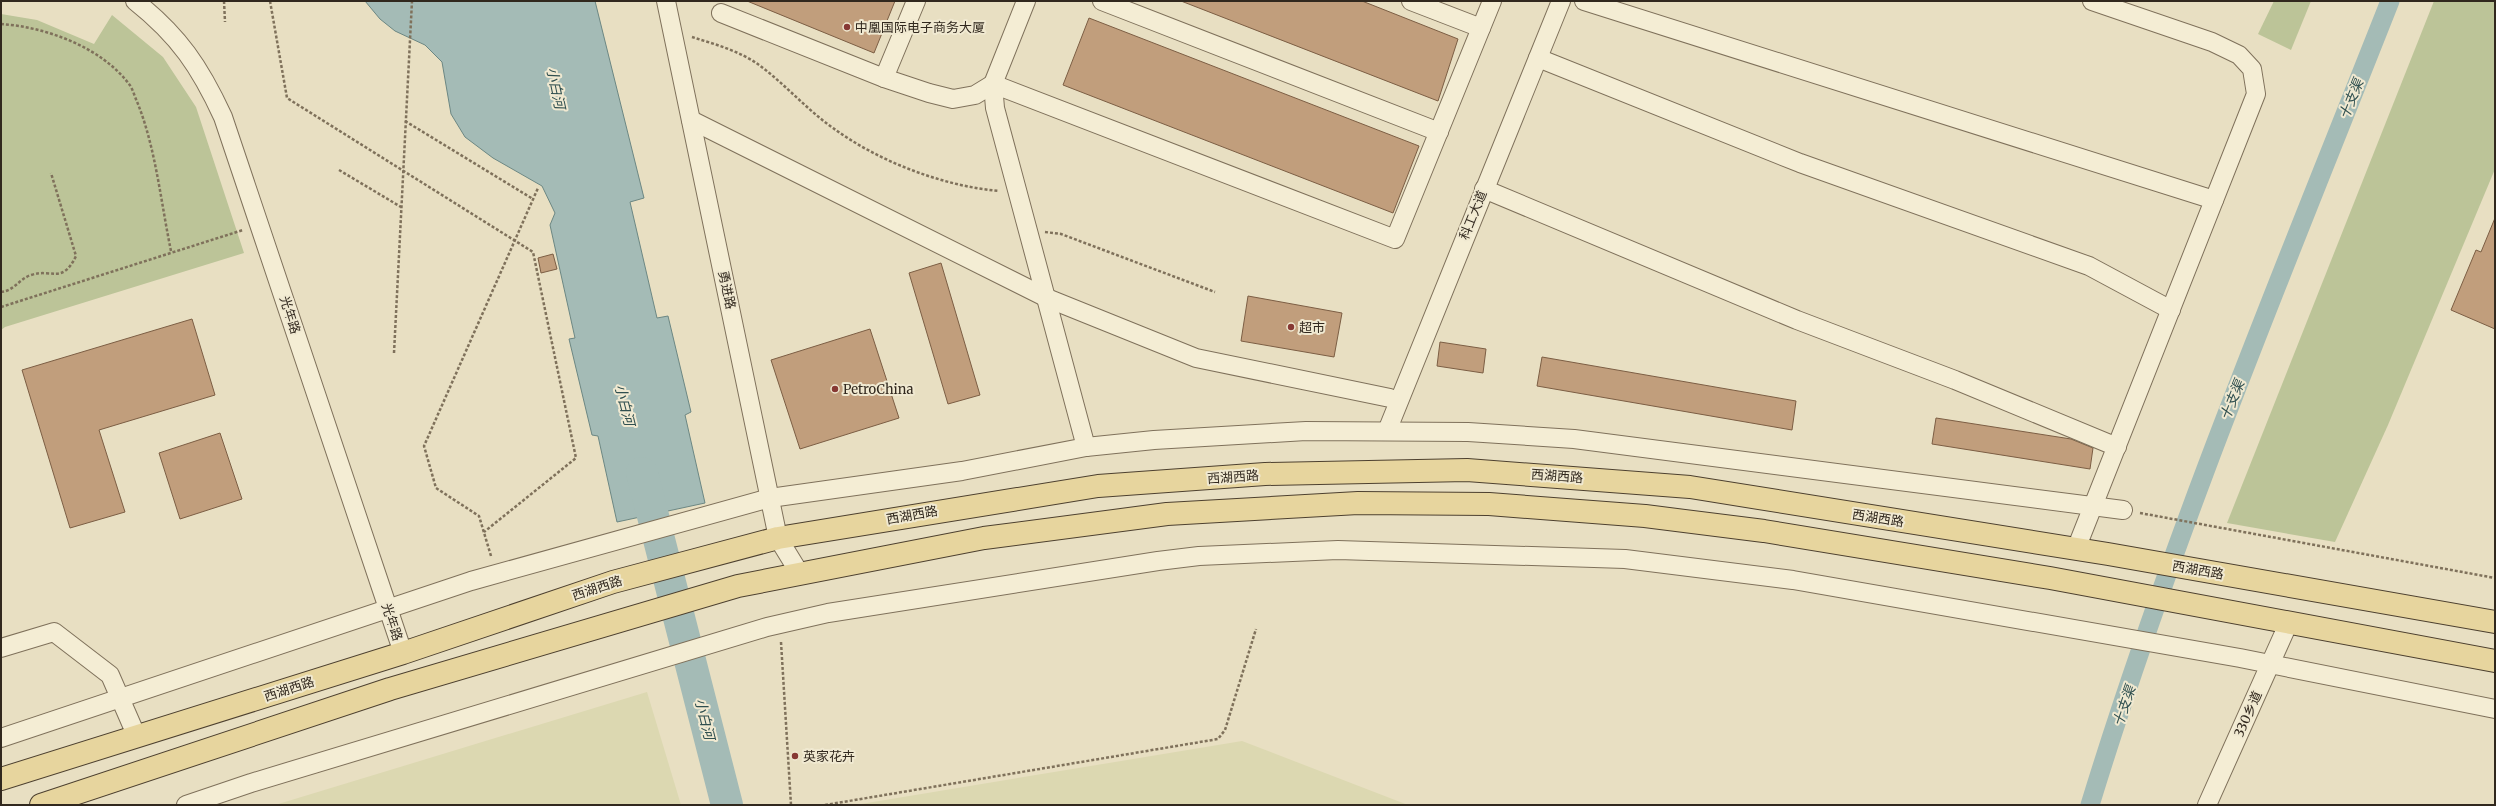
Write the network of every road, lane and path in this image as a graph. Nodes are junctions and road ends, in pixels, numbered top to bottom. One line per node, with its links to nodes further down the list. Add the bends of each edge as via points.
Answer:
1 (135, 1): 34 (street, 光年路, via 179,42 206,80 234,144)
2 (224, 1): 15 (path)
3 (270, 1): 26 (path, via 287,98)
4 (412, 1): 23 (path)
5 (666, 1): 18 (street, 勇进路)
6 (916, 1): 20 (street)
7 (1026, 1): 21 (street)
8 (1102, 1): 24 (street)
9 (1411, 1): 17 (street)
10 (1492, 1): 17 (street)
11 (1561, 1): 19 (street, 科工大道)
12 (1584, 1): 32 (street)
13 (2092, 1): 32 (street, via 2212,42 2239,55 2252,69 2256,94)
14 (721, 13): 20 (street)
15 (225, 22)
16 (1, 24): 37 (path, via 50,33 78,45 100,57 130,85 146,123)
17 (1481, 28): 24 (street)
18 (672, 31): 22 (street, 勇进路); 30 (path, via 715,44 758,64 832,128 864,149 931,176 989,190)
19 (1538, 58): 29 (street, 科工大道); 42 (street, via 1800,163 2089,266)
20 (884, 78): 21 (street, via 953,99 975,95)
21 (993, 84): 24 (street, via 1396,239); 30 (street, via 995,108)
22 (691, 120): 40 (street); 48 (street, 勇进路)
23 (405, 121): 26 (path); 31 (path)
24 (1439, 132)
25 (339, 170): 33 (path)
26 (403, 171): 33 (path); 36 (path)
27 (51, 173): 38 (path, via 76,256 66,270 50,275 30,275 8,292)
28 (538, 188): 31 (path)
29 (1484, 188): 45 (street, 科工大道); 47 (street, via 1797,320 1955,380)
30 (1018, 193): 35 (street)
31 (533, 199): 36 (path)
32 (2214, 200): 42 (street)
33 (401, 208): 43 (path)
34 (260, 225): 37 (path); 57 (street, 光年路)
35 (1029, 233): 39 (path, via 1061,234); 40 (street)
36 (515, 241): 51 (path, via 424,446 436,488 479,516); 51 (path, via 533,252 576,458)
37 (171, 251): 41 (path)
38 (1, 292)
39 (1215, 292)
40 (1047, 298): 44 (street, via 1196,358); 46 (street)
41 (1, 307)
42 (2171, 310): 47 (street)
43 (394, 353)
44 (1390, 398)
45 (1387, 430): 46 (street, via 1154,440); 49 (street, via 1581,439)
46 (1086, 447): 48 (street, via 962,471)
47 (2117, 447): 49 (street)
48 (770, 498): 52 (street, 勇进路); 55 (street)
49 (2093, 505): 50 (street); 53 (street)
50 (2123, 510): 56 (path)
51 (484, 532): 55 (path)
52 (778, 538): 53 (main road, 西湖西路, via 1098,486 1265,474 1467,470 1690,487); 54 (street, 勇进路); 63 (main road, 西湖西路, via 613,582)
53 (2076, 549): 59 (main road, 西湖西路)
54 (800, 574): 58 (main road, via 984,538 1167,514 1358,503 1473,504 1645,516 1764,531); 71 (main road, via 738,586 390,688)
55 (496, 575): 57 (street)
56 (2495, 578)
57 (388, 611): 63 (street, 光年路); 66 (street)
58 (2289, 622): 64 (main road); 65 (street, 330乡道)
59 (2495, 622)
60 (773, 626): 65 (street, via 828,613 1158,561 1199,556 1338,550 1625,559 1793,580); 72 (street, via 251,783); 73 (path)
61 (1256, 629): 74 (path, via 1225,730 1218,739)
62 (1, 648): 66 (street, via 54,632 110,675)
63 (403, 652): 68 (main road, 西湖西路)
64 (2495, 661)
65 (2270, 664): 67 (street); 75 (street, 330乡道)
66 (121, 699): 68 (street); 69 (street)
67 (2495, 709)
68 (137, 737): 70 (main road, 西湖西路)
69 (1, 738)
70 (1, 779)
71 (41, 805)
72 (186, 805)
73 (791, 805)
74 (825, 805)
75 (2207, 805)

